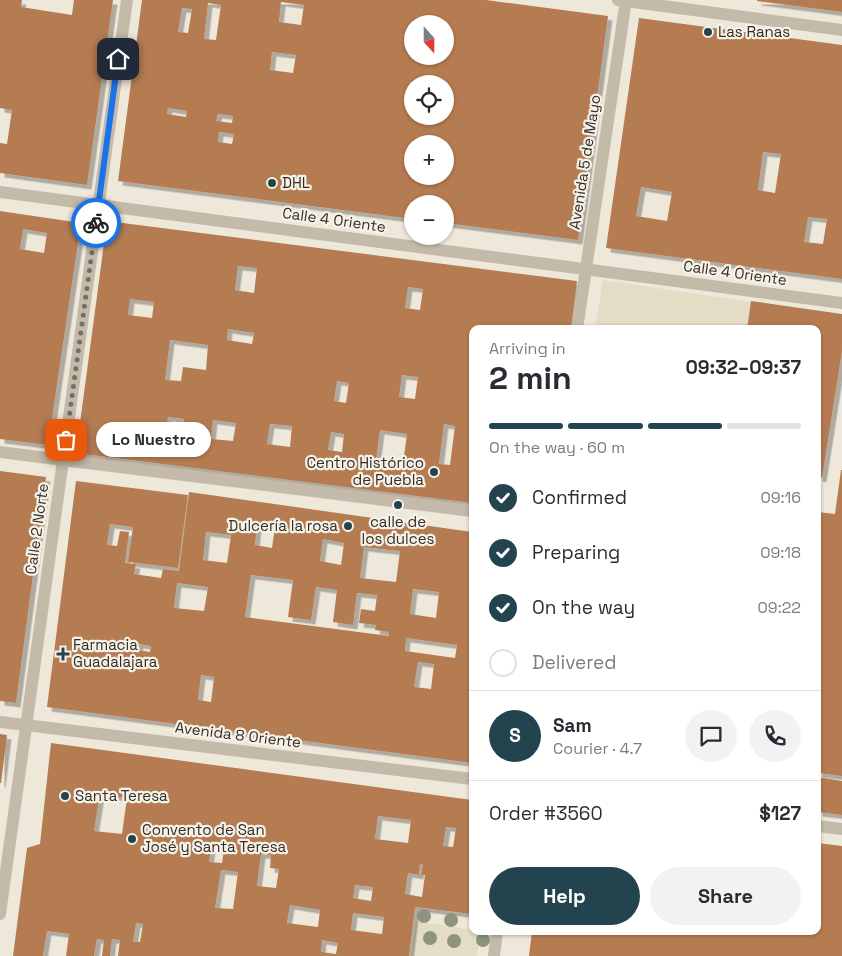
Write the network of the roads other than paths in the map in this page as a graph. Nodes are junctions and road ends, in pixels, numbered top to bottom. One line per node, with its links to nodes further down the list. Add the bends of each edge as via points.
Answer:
1 (127, 0): 5 (street, Calle 2 Norte)
2 (623, 0): 3 (street); 6 (street, Avenida 5 de Mayo)
3 (842, 30)
4 (0, 192): 5 (street, Calle 4 Oriente)
5 (98, 205): 6 (street, Calle 4 Oriente); 10 (street, Calle 2 Norte)
6 (586, 269): 7 (street, Calle 4 Oriente); 8 (street, Avenida 5 de Mayo)
7 (842, 303)
8 (578, 325)
9 (0, 452): 10 (street)
10 (63, 460): 11 (street); 13 (street, Calle 2 Norte)
11 (469, 511)
12 (0, 722): 13 (street, Avenida 8 Oriente)
13 (26, 725): 14 (street, Avenida 8 Oriente); 17 (street, Calle 2 Norte)
14 (469, 780)
15 (821, 826): 16 (street)
16 (842, 829)
17 (0, 914)
18 (497, 935): 19 (street)
19 (494, 956)

